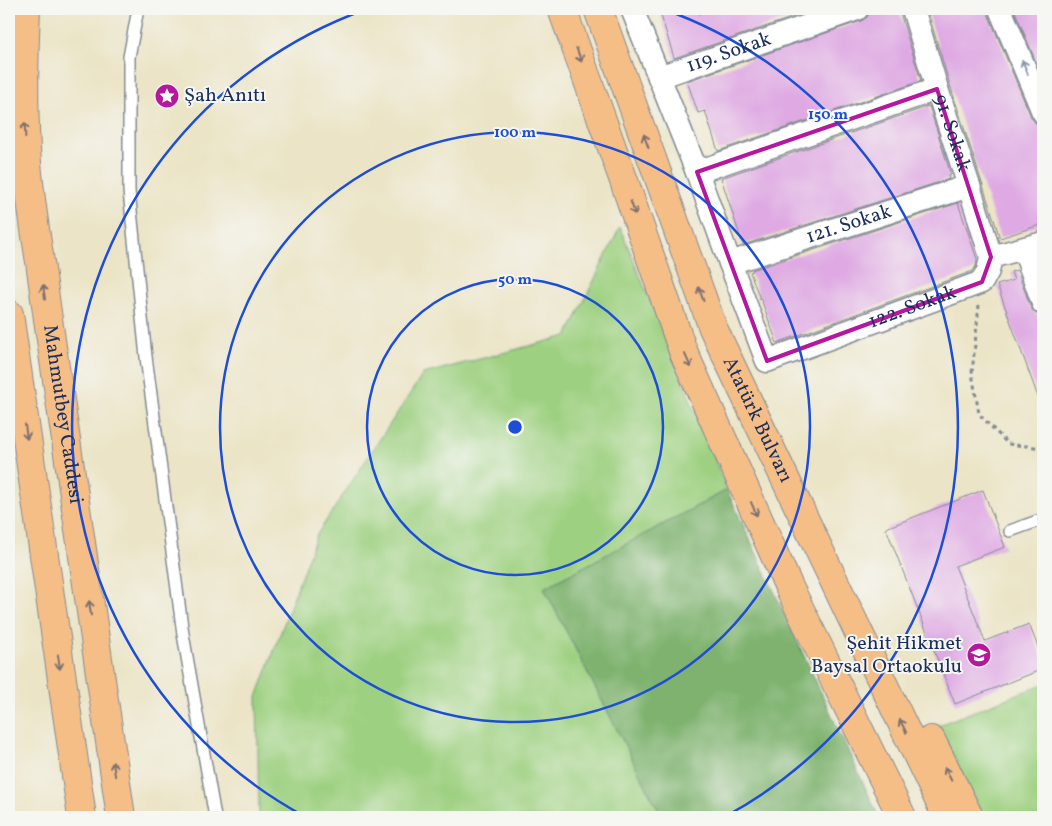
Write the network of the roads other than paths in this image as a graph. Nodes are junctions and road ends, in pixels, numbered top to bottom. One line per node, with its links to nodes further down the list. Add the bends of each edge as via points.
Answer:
1 (26, 9): 23 (highway, Mahmutbey Caddesi, one-way to 1, via 30,196 24,101)
2 (138, 9): 24 (lane, via 130,57 131,211 146,357 182,624)
3 (562, 9): 25 (highway, Atatürk Bulvarı, one-way to 25, via 683,350 788,585)
4 (598, 9): 19 (highway, Atatürk Bulvarı, one-way to 4, via 714,328)
5 (632, 9): 9 (street)
6 (857, 9): 9 (street, 119. Sokak)
7 (913, 9): 10 (street, 91. Sokak)
8 (1000, 9): 11 (street, one-way to 8)
9 (659, 77): 12 (street)
10 (936, 89): 12 (street); 13 (street, 91. Sokak)
11 (1043, 112)
12 (697, 172): 16 (street)
13 (969, 186): 15 (street, 91. Sokak); 16 (street, 121. Sokak)
14 (1033, 246): 15 (street); 17 (street)
15 (991, 257): 16 (street, 122. Sokak, via 982,282 768,361)
16 (730, 263)
17 (1043, 303)
18 (9, 314): 22 (highway, Mahmutbey Caddesi, one-way to 22)
19 (794, 497): 26 (highway, Atatürk Bulvarı, one-way to 19); 27 (highway, one-way to 19, via 830,536)
20 (1043, 519): 21 (lane)
21 (1010, 531)
22 (82, 817)
23 (121, 817)
24 (215, 817)
25 (902, 817)
26 (947, 817)
27 (969, 817)

